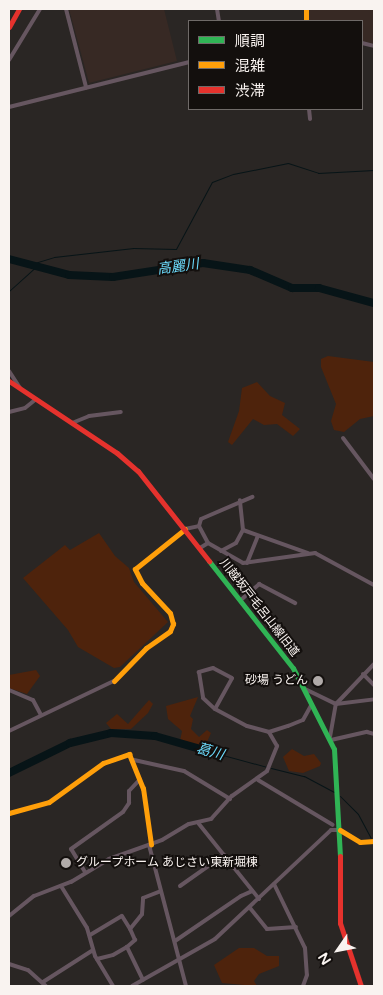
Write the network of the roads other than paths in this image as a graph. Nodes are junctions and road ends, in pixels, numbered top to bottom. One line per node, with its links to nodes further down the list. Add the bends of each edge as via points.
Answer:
1 (19, 9): 4 (main road)
2 (40, 9): 5 (street)
3 (66, 9): 7 (street)
4 (9, 27)
5 (9, 60)
6 (188, 62): 7 (street)
7 (86, 87): 8 (street)
8 (9, 107)
9 (309, 110): 10 (street)
10 (310, 119)
11 (9, 371): 13 (street)
12 (9, 381): 13 (main road, 川越坂戸毛呂山線旧道)
13 (20, 388): 14 (main road, 川越坂戸毛呂山線旧道)
14 (36, 398): 15 (street, via 25,408); 17 (main road, 川越坂戸毛呂山線旧道)
15 (9, 412)
16 (121, 412): 17 (street, via 88,416)
17 (72, 423): 23 (main road, 川越坂戸毛呂山線旧道, via 128,462)
18 (343, 438): 19 (street)
19 (374, 479)
20 (252, 497): 21 (street)
21 (240, 500): 22 (street, via 201,519); 24 (street)
22 (199, 526): 23 (street); 26 (street)
23 (185, 529): 27 (main road, 川越坂戸毛呂山線旧道); 36 (main road, via 135,569 142,583 170,613 173,624 170,631 146,648)
24 (243, 530): 25 (street); 28 (street, via 236,543)
25 (258, 536): 29 (street); 30 (street)
26 (208, 543): 27 (street); 28 (street)
27 (200, 548): 32 (main road, 川越坂戸毛呂山線旧道)
28 (221, 551): 30 (street)
29 (308, 553): 30 (street); 31 (street, via 315,553)
30 (247, 564)
31 (374, 585)
32 (242, 599): 33 (street, via 259,584); 38 (main road, 川越坂戸毛呂山線旧道, via 280,648)
33 (295, 603)
34 (374, 664): 35 (street)
35 (363, 674): 37 (street); 42 (street)
36 (114, 681): 44 (street)
37 (374, 685)
38 (305, 689): 41 (main road, 川越坂戸毛呂山線旧道); 42 (street)
39 (9, 690): 44 (street, via 33,700)
40 (374, 699): 42 (street)
41 (312, 704): 46 (street, via 303,720); 48 (main road, 川越坂戸毛呂山線旧道)
42 (336, 704): 48 (street)
43 (215, 709): 43 (street, via 203,698 199,672 213,668 232,678); 46 (street, via 247,726)
44 (41, 715): 45 (street)
45 (9, 731)
46 (269, 732): 51 (street, via 277,746 276,752 267,771)
47 (374, 734): 48 (street, via 367,732)
48 (330, 739): 56 (main road, 川越坂戸毛呂山線旧道, via 335,756)
49 (134, 760): 50 (main road); 52 (street, via 184,771); 53 (main road, via 129,754 111,759 54,799)
50 (140, 779): 58 (main road); 60 (street, via 129,791 129,802 123,812 71,849)
51 (258, 780): 52 (street); 55 (street)
52 (230, 799): 54 (street, via 214,816)
53 (9, 813)
54 (199, 824): 58 (street, via 189,824); 59 (street)
55 (333, 825)
56 (340, 830): 57 (main road, via 364,843); 61 (street, via 331,830); 86 (main road, 川越坂戸毛呂山線旧道, via 340,923)
57 (374, 841)
58 (150, 844): 60 (street); 64 (street)
59 (224, 855): 63 (street); 65 (street)
60 (85, 872): 62 (street)
61 (274, 884): 66 (street); 69 (street)
62 (61, 886): 68 (street, via 34,896); 71 (street)
63 (180, 886)
64 (161, 891): 70 (street, via 143,898 142,914); 72 (street)
65 (252, 891): 66 (street); 72 (street)
66 (259, 899): 67 (street)
67 (250, 908): 69 (street, via 267,929); 76 (street, via 215,939)
68 (9, 916)
69 (296, 927): 85 (street, via 305,948 307,975)
70 (130, 929): 71 (street, via 122,916); 73 (street, via 135,940)
71 (90, 935): 74 (street)
72 (175, 941): 76 (street)
73 (127, 947): 75 (street); 78 (street)
74 (93, 950): 75 (street); 79 (street)
75 (97, 959): 81 (street)
76 (179, 960): 78 (street); 84 (street)
77 (9, 964): 79 (street, via 28,970)
78 (142, 981): 82 (street); 83 (street)
79 (42, 982): 80 (street)
80 (46, 986)
81 (113, 986)
82 (132, 986)
83 (144, 986)
84 (186, 986)
85 (303, 986)
86 (360, 986)

